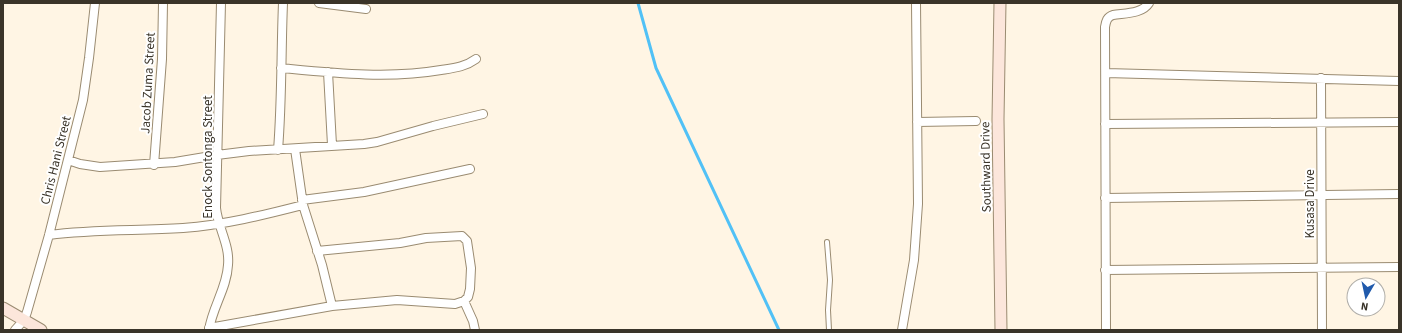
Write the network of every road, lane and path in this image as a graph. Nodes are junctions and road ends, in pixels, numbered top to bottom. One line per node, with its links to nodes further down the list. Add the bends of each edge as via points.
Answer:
1 (95, 3): 27 (street, Chris Hani Street, via 83,100)
2 (163, 3): 28 (street, Jacob Zuma Street, via 162,59)
3 (221, 3): 26 (street, Enock Sontonga Street)
4 (283, 3): 12 (street)
5 (319, 3): 9 (street)
6 (916, 3): 19 (street)
7 (1000, 3): 51 (main road, Southward Drive, via 998,119)
8 (1150, 3): 14 (street, via 1141,11 1109,16 1106,21)
9 (340, 4): 10 (street)
10 (366, 9)
11 (476, 59): 13 (street, via 461,66 424,73)
12 (281, 68): 13 (street); 25 (street)
13 (328, 72): 23 (street)
14 (1106, 73): 15 (street); 22 (street)
15 (1320, 78): 16 (street); 20 (street, Kusasa Drive)
16 (1399, 81)
17 (483, 114): 23 (street, via 377,142)
18 (976, 120): 19 (street)
19 (917, 122): 50 (street, via 918,204 914,260)
20 (1321, 122): 21 (street); 22 (street); 31 (street, Kusasa Drive)
21 (1399, 122)
22 (1105, 124): 32 (street)
23 (332, 146): 24 (street)
24 (295, 149): 25 (street); 33 (street)
25 (278, 150): 26 (street)
26 (217, 155): 28 (street); 34 (street, Enock Sontonga Street, via 216,208)
27 (68, 160): 28 (street, via 100,167); 35 (street, Chris Hani Street)
28 (154, 165)
29 (470, 169): 33 (street)
30 (1399, 194): 31 (street)
31 (1321, 195): 32 (street); 38 (street, Kusasa Drive)
32 (1105, 198): 40 (street)
33 (303, 203): 34 (street); 37 (street)
34 (219, 224): 35 (street); 45 (street, Enock Sontonga Street, via 229,264 226,281)
35 (49, 235): 44 (street, Chris Hani Street)
36 (828, 242): 49 (lane)
37 (317, 251): 41 (street, via 462,236 467,241 471,268 470,289); 42 (street)
38 (1322, 267): 39 (street); 40 (street); 53 (street, Kusasa Drive)
39 (1399, 267)
40 (1105, 270): 52 (street)
41 (464, 301): 42 (street, via 454,304 398,300); 48 (street)
42 (332, 306): 45 (street)
43 (3, 308): 44 (main road)
44 (24, 320): 46 (street); 47 (main road)
45 (209, 329)
46 (15, 330)
47 (41, 330)
48 (475, 330)
49 (829, 330)
50 (902, 330)
51 (1001, 330)
52 (1106, 330)
53 (1322, 330)

